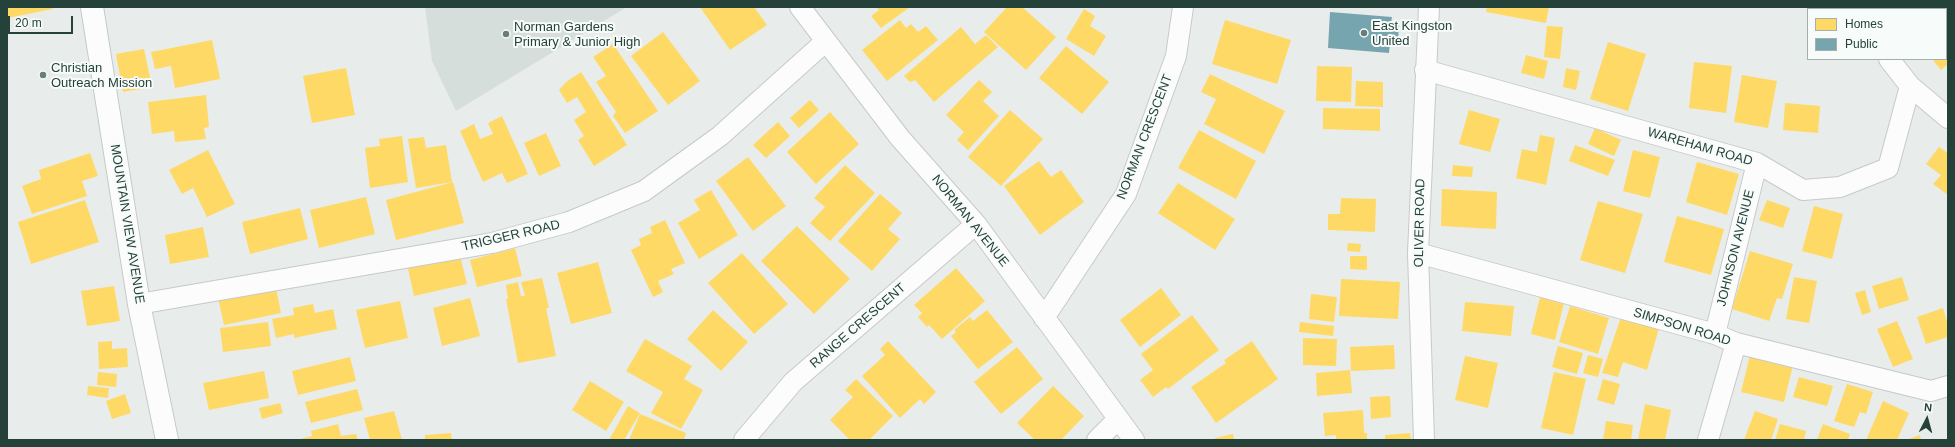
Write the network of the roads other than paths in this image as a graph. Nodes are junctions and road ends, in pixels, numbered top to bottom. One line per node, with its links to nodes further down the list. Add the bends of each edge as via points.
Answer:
1 (92, 7): 13 (main road, MOUNTAIN VIEW AVENUE)
2 (800, 7): 5 (street, NORMAN AVENUE)
3 (1184, 7): 14 (street, NORMAN CRESCENT, via 1176,56 1126,194)
4 (1429, 7): 7 (street, OLIVER ROAD)
5 (826, 40): 11 (street, NORMAN AVENUE, via 900,138); 13 (street, TRIGGER ROAD, via 720,136 644,191 569,222 492,243)
6 (1890, 60): 8 (street)
7 (1425, 70): 10 (street, WAREHAM ROAD); 12 (street, OLIVER ROAD)
8 (1910, 86): 9 (street); 10 (street, WAREHAM ROAD, via 1888,168 1840,187 1803,190)
9 (1948, 118)
10 (1757, 163): 15 (street, JOHNSON AVENUE)
11 (976, 224): 14 (street, NORMAN AVENUE); 19 (street, RANGE CRESCENT, via 793,382)
12 (1418, 253): 15 (street, SIMPSON ROAD); 20 (street, OLIVER ROAD)
13 (139, 304): 21 (main road, MOUNTAIN VIEW AVENUE)
14 (1044, 318): 18 (street, NORMAN AVENUE)
15 (1715, 334): 16 (street, SIMPSON ROAD)
16 (1736, 343): 17 (street, SIMPSON ROAD, via 1932,391); 24 (street)
17 (1948, 386)
18 (1118, 419): 22 (street); 23 (street, NORMAN AVENUE)
19 (746, 438)
20 (1429, 439)
21 (167, 440)
22 (1097, 440)
23 (1134, 440)
24 (1708, 440)

